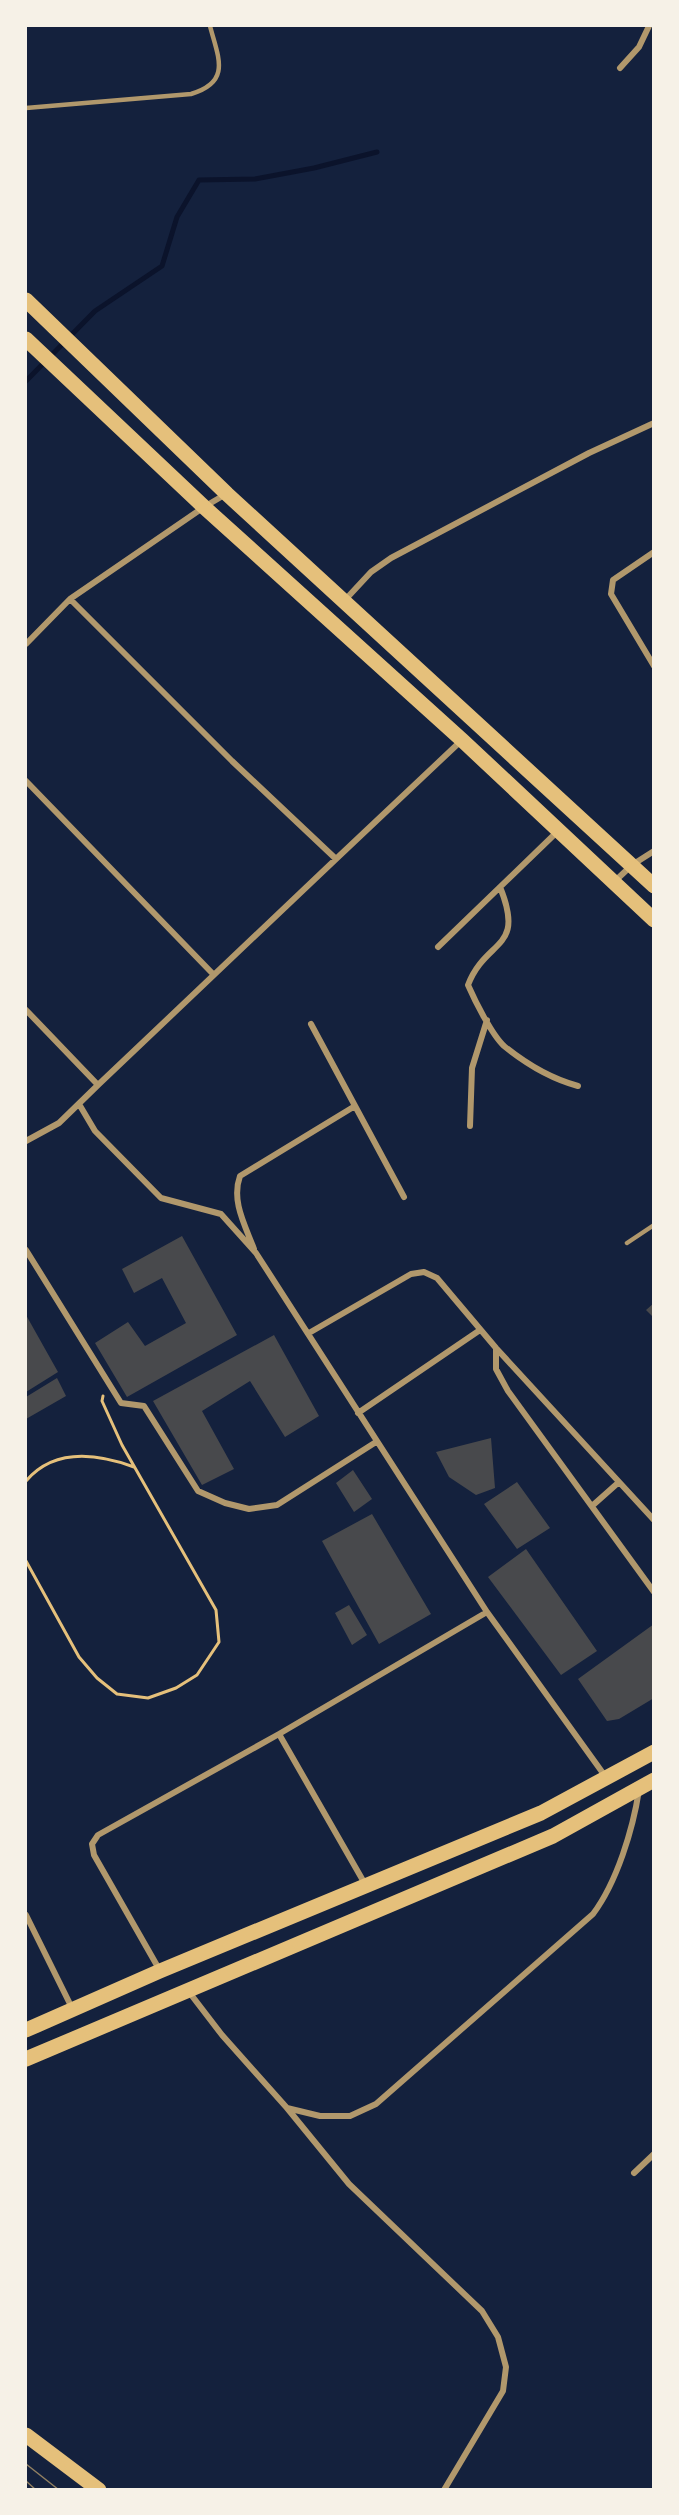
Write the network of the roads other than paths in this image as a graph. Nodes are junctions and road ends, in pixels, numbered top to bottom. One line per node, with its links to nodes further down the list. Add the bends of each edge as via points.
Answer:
1 (210, 26): 4 (lane, via 221,69 215,82 204,90)
2 (649, 26): 3 (street, via 639,47)
3 (620, 68)
4 (26, 108)
5 (31, 306): 8 (main road)
6 (31, 344): 9 (main road)
7 (654, 423): 12 (street, via 391,558 371,572)
8 (227, 494): 9 (street); 12 (main road)
9 (204, 507): 11 (street); 15 (main road)
10 (654, 552): 14 (street, via 613,580 611,594)
11 (70, 599): 13 (street); 19 (street)
12 (344, 601): 20 (main road)
13 (26, 644)
14 (654, 666)
15 (462, 740): 17 (main road); 19 (street)
16 (26, 781): 26 (street)
17 (558, 830): 21 (main road); 23 (street)
18 (654, 851): 20 (street)
19 (336, 859): 26 (street)
20 (632, 865): 21 (street); 22 (main road)
21 (614, 883): 24 (main road)
22 (654, 886)
23 (500, 887): 25 (street); 28 (street, via 510,920 508,929 502,942 474,969 468,985)
24 (654, 920)
25 (438, 947)
26 (213, 974): 30 (street)
27 (26, 1010): 30 (street)
28 (487, 1020): 31 (street, via 502,1044 557,1081); 34 (street, via 472,1068)
29 (311, 1024): 33 (street)
30 (98, 1085): 32 (street)
31 (578, 1086)
32 (79, 1104): 35 (street, via 59,1123); 40 (street, via 95,1131 161,1198 221,1214)
33 (355, 1106): 36 (street); 40 (street, via 240,1176 236,1202)
34 (470, 1126)
35 (26, 1141)
36 (404, 1197)
37 (654, 1225): 38 (lane)
38 (627, 1243)
39 (26, 1250): 45 (street, via 122,1403 144,1406 198,1491 249,1509 277,1505)
40 (256, 1253): 42 (street)
41 (480, 1330): 42 (street, via 436,1278 424,1272 411,1274); 43 (street); 44 (street)
42 (309, 1333): 44 (street)
43 (496, 1348): 46 (street); 47 (street, via 496,1369 508,1391)
44 (358, 1413): 45 (street)
45 (376, 1442): 50 (street)
46 (619, 1482): 47 (street); 48 (street)
47 (592, 1506): 49 (street)
48 (654, 1520)
49 (654, 1592)
50 (487, 1612): 51 (street); 53 (street)
51 (279, 1734): 58 (street); 60 (street, via 98,1835 92,1844 94,1855)
52 (654, 1752): 53 (main road)
53 (608, 1779): 56 (main road)
54 (654, 1780): 55 (main road)
55 (639, 1789): 57 (main road); 65 (street, via 634,1826 593,1914 376,2104 350,2116 320,2116)
56 (541, 1813): 57 (main road); 58 (main road)
57 (553, 1836): 61 (main road)
58 (366, 1885): 60 (main road)
59 (26, 1915): 62 (street)
60 (160, 1971): 62 (main road)
61 (187, 1989): 64 (main road); 65 (street)
62 (72, 2008): 63 (main road)
63 (26, 2030)
64 (26, 2059)
65 (287, 2108): 70 (street, via 349,2184 482,2311 498,2337 506,2367 503,2391)
66 (654, 2154): 67 (street)
67 (634, 2173)
68 (26, 2435): 69 (main road)
69 (99, 2490)
70 (444, 2490)

